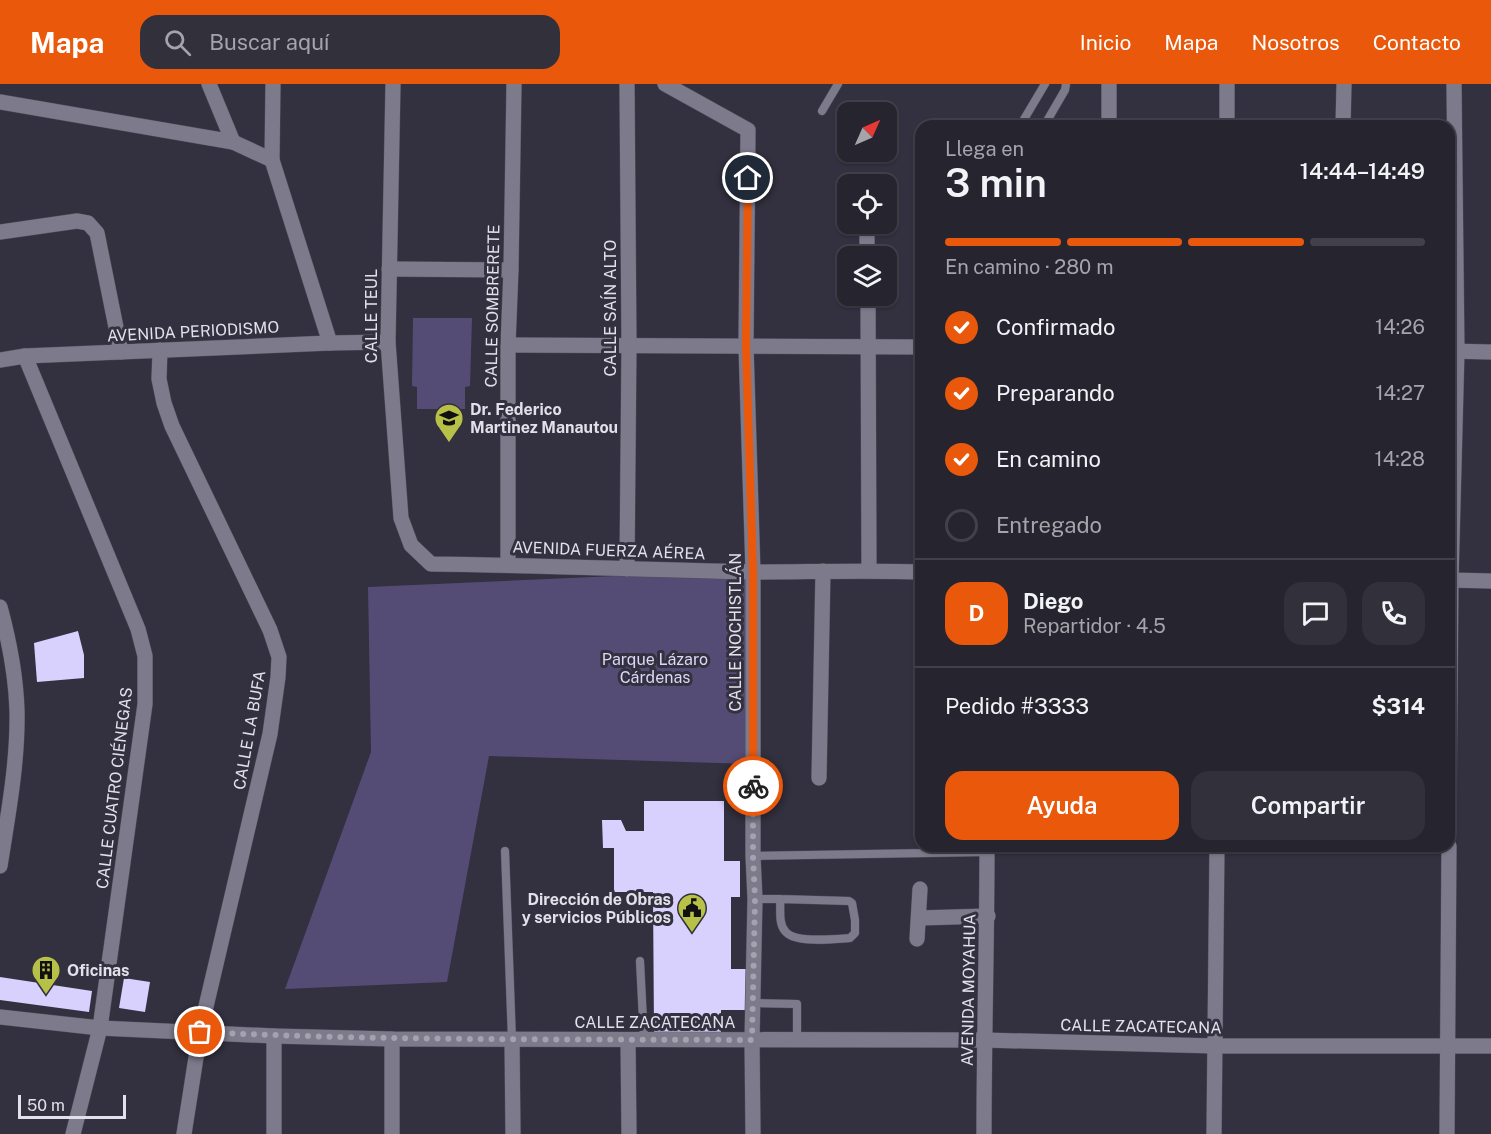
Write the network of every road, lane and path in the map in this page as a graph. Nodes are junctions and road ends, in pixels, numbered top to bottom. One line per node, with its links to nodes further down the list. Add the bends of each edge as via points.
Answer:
1 (209, 84): 22 (street)
2 (273, 84): 23 (street)
3 (393, 84): 25 (street, CALLE TEUL)
4 (514, 84): 26 (street, CALLE SOMBRERETE)
5 (627, 84): 31 (street, CALLE SAÍN ALTO)
6 (665, 84): 32 (street, CALLE NOCHISTLÁN, via 748,130)
7 (838, 84): 15 (lane)
8 (1045, 84): 16 (lane)
9 (1066, 84): 17 (lane)
10 (1109, 84): 18 (street)
11 (1227, 84): 19 (street)
12 (1344, 84): 20 (street)
13 (1454, 84): 21 (street)
14 (0, 102): 22 (street)
15 (822, 111)
16 (1024, 120)
17 (1048, 120)
18 (1109, 120)
19 (1227, 120)
20 (1343, 120)
21 (1454, 120)
22 (233, 142): 23 (street)
23 (272, 160): 29 (street)
24 (0, 232): 37 (street, via 77,221 88,223 97,233)
25 (389, 269): 26 (street); 28 (street, CALLE TEUL)
26 (511, 270): 30 (street, CALLE SOMBRERETE)
27 (868, 306): 33 (street)
28 (388, 342): 29 (street, AVENIDA PERIODISMO); 41 (street, CALLE TEUL, via 401,518)
29 (330, 343): 35 (street, AVENIDA PERIODISMO)
30 (508, 345): 31 (street); 42 (street, CALLE SOMBRERETE)
31 (629, 345): 32 (street); 43 (street, CALLE SAÍN ALTO)
32 (746, 346): 33 (street); 46 (street, CALLE NOCHISTLÁN)
33 (869, 346): 34 (street); 44 (street)
34 (915, 347)
35 (160, 350): 37 (street, AVENIDA PERIODISMO); 69 (street, CALLE LA BUFA, via 159,379 172,426 270,630 279,657 270,734)
36 (1455, 351): 38 (street)
37 (121, 352): 39 (street, AVENIDA PERIODISMO)
38 (1491, 352)
39 (25, 356): 40 (street, AVENIDA PERIODISMO); 68 (street, CALLE CUATRO CIÉNEGAS, via 138,629 145,656 145,704)
40 (0, 360)
41 (411, 545): 42 (street, AVENIDA FUERZA AÉREA, via 431,564)
42 (508, 565): 43 (street, AVENIDA FUERZA AÉREA)
43 (627, 569): 46 (street, AVENIDA FUERZA AÉREA)
44 (869, 570): 45 (street, AVENIDA FUERZA AÉREA); 47 (street, AVENIDA FUERZA AÉREA)
45 (823, 571): 46 (street, AVENIDA FUERZA AÉREA); 51 (street)
46 (753, 572): 57 (street, CALLE NOCHISTLÁN)
47 (915, 572)
48 (1455, 580): 49 (street)
49 (1491, 580)
50 (0, 606): 58 (street, via 12,655 17,710 14,770)
51 (819, 778)
52 (505, 851): 72 (lane)
53 (915, 851): 57 (lane)
54 (987, 852): 62 (street, AVENIDA MOYAHUA)
55 (1217, 852): 77 (street)
56 (1449, 852): 78 (street)
57 (753, 856): 61 (street, CALLE NOCHISTLÁN)
58 (0, 866)
59 (920, 889): 63 (street)
60 (780, 898): 60 (lane, via 849,901 854,910 855,933 850,938 794,938 781,923); 61 (lane)
61 (755, 899): 66 (street, CALLE NOCHISTLÁN)
62 (987, 916): 63 (street); 76 (street, AVENIDA MOYAHUA)
63 (919, 918): 64 (street)
64 (918, 939)
65 (640, 961): 73 (lane)
66 (753, 1003): 74 (street, CALLE NOCHISTLÁN); 75 (lane, via 797,1004)
67 (0, 1017): 68 (street, CALLE ZACATECANA)
68 (100, 1028): 69 (street, CALLE ZACATECANA); 80 (street, CALLE CUATRO CIÉNEGAS)
69 (200, 1032): 70 (street, CALLE ZACATECANA); 81 (street, CALLE LA BUFA)
70 (274, 1036): 71 (street, CALLE ZACATECANA); 82 (street)
71 (392, 1039): 72 (street, CALLE ZACATECANA); 83 (street)
72 (512, 1040): 73 (street, CALLE ZACATECANA); 84 (street)
73 (636, 1040): 74 (street, CALLE ZACATECANA); 85 (street)
74 (752, 1040): 75 (street, CALLE ZACATECANA); 86 (street, CALLE NOCHISTLÁN)
75 (797, 1040): 76 (street, CALLE ZACATECANA)
76 (984, 1040): 77 (street, CALLE ZACATECANA); 87 (street, AVENIDA MOYAHUA)
77 (1215, 1046): 78 (street, CALLE ZACATECANA); 88 (street)
78 (1447, 1046): 79 (street, CALLE ZACATECANA); 89 (street)
79 (1491, 1046)
80 (74, 1134)
81 (184, 1134)
82 (274, 1134)
83 (393, 1134)
84 (513, 1134)
85 (629, 1134)
86 (753, 1134)
87 (984, 1134)
88 (1214, 1134)
89 (1447, 1134)

